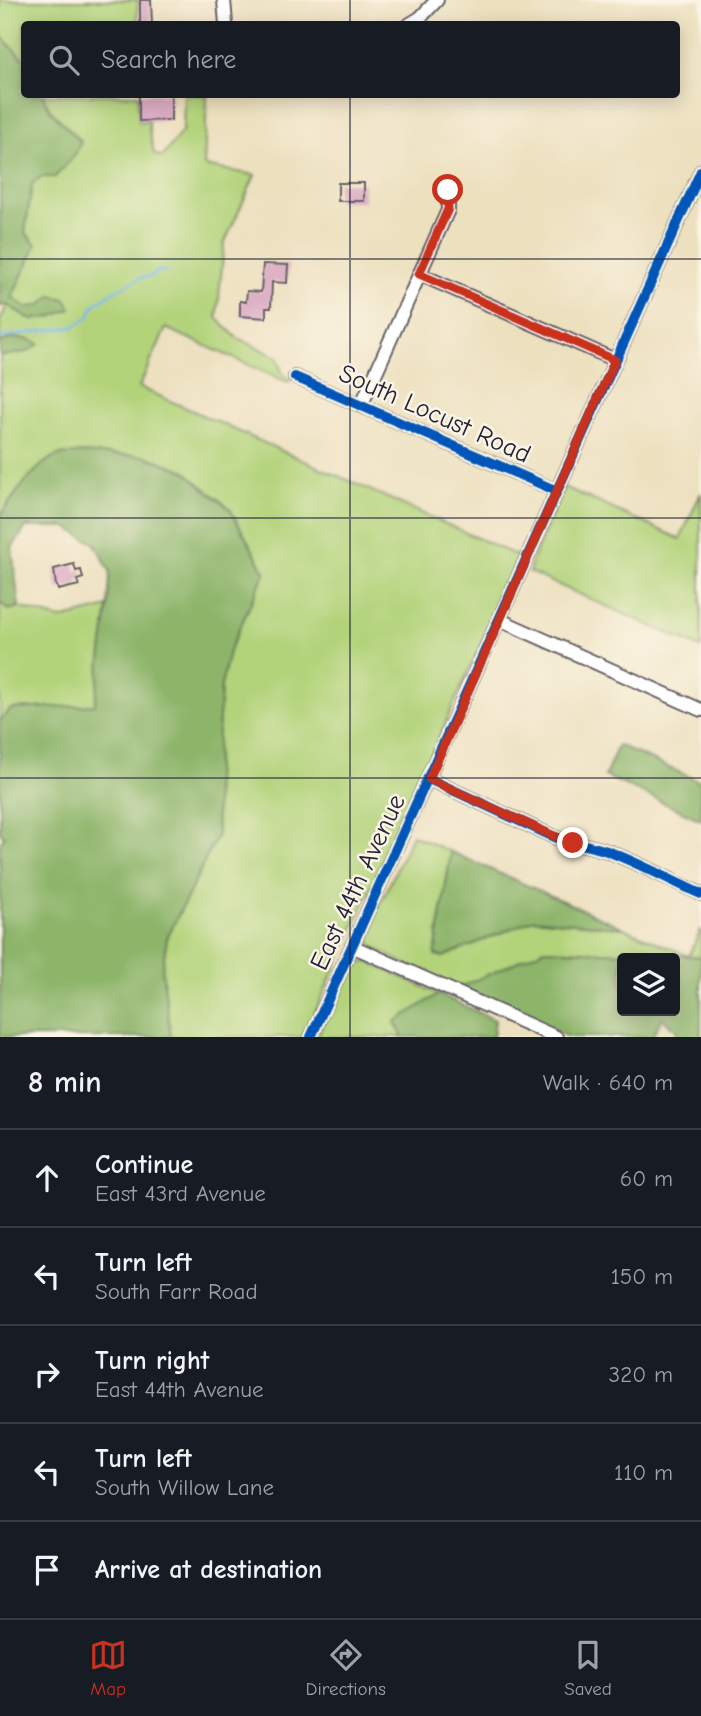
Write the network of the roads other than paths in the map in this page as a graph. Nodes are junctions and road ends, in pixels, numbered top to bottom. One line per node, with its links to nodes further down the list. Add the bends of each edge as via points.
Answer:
1 (224, 0): 3 (street)
2 (437, 0): 4 (street)
3 (226, 21)
4 (415, 21)
5 (701, 171): 8 (street, East 44th Avenue)
6 (448, 190): 7 (street, via 448,209)
7 (419, 274): 8 (street); 10 (street)
8 (615, 360): 11 (street, East 44th Avenue)
9 (295, 377): 10 (street, South Locust Road)
10 (361, 406): 11 (street, South Locust Road)
11 (557, 491): 12 (street, East 44th Avenue)
12 (500, 620): 13 (street); 14 (street, East 44th Avenue)
13 (701, 710)
14 (429, 779): 15 (street, via 554,836 609,852); 16 (street, East 44th Avenue)
15 (701, 894)
16 (352, 946): 17 (street, East 44th Avenue); 18 (street)
17 (311, 1037)
18 (556, 1037)

